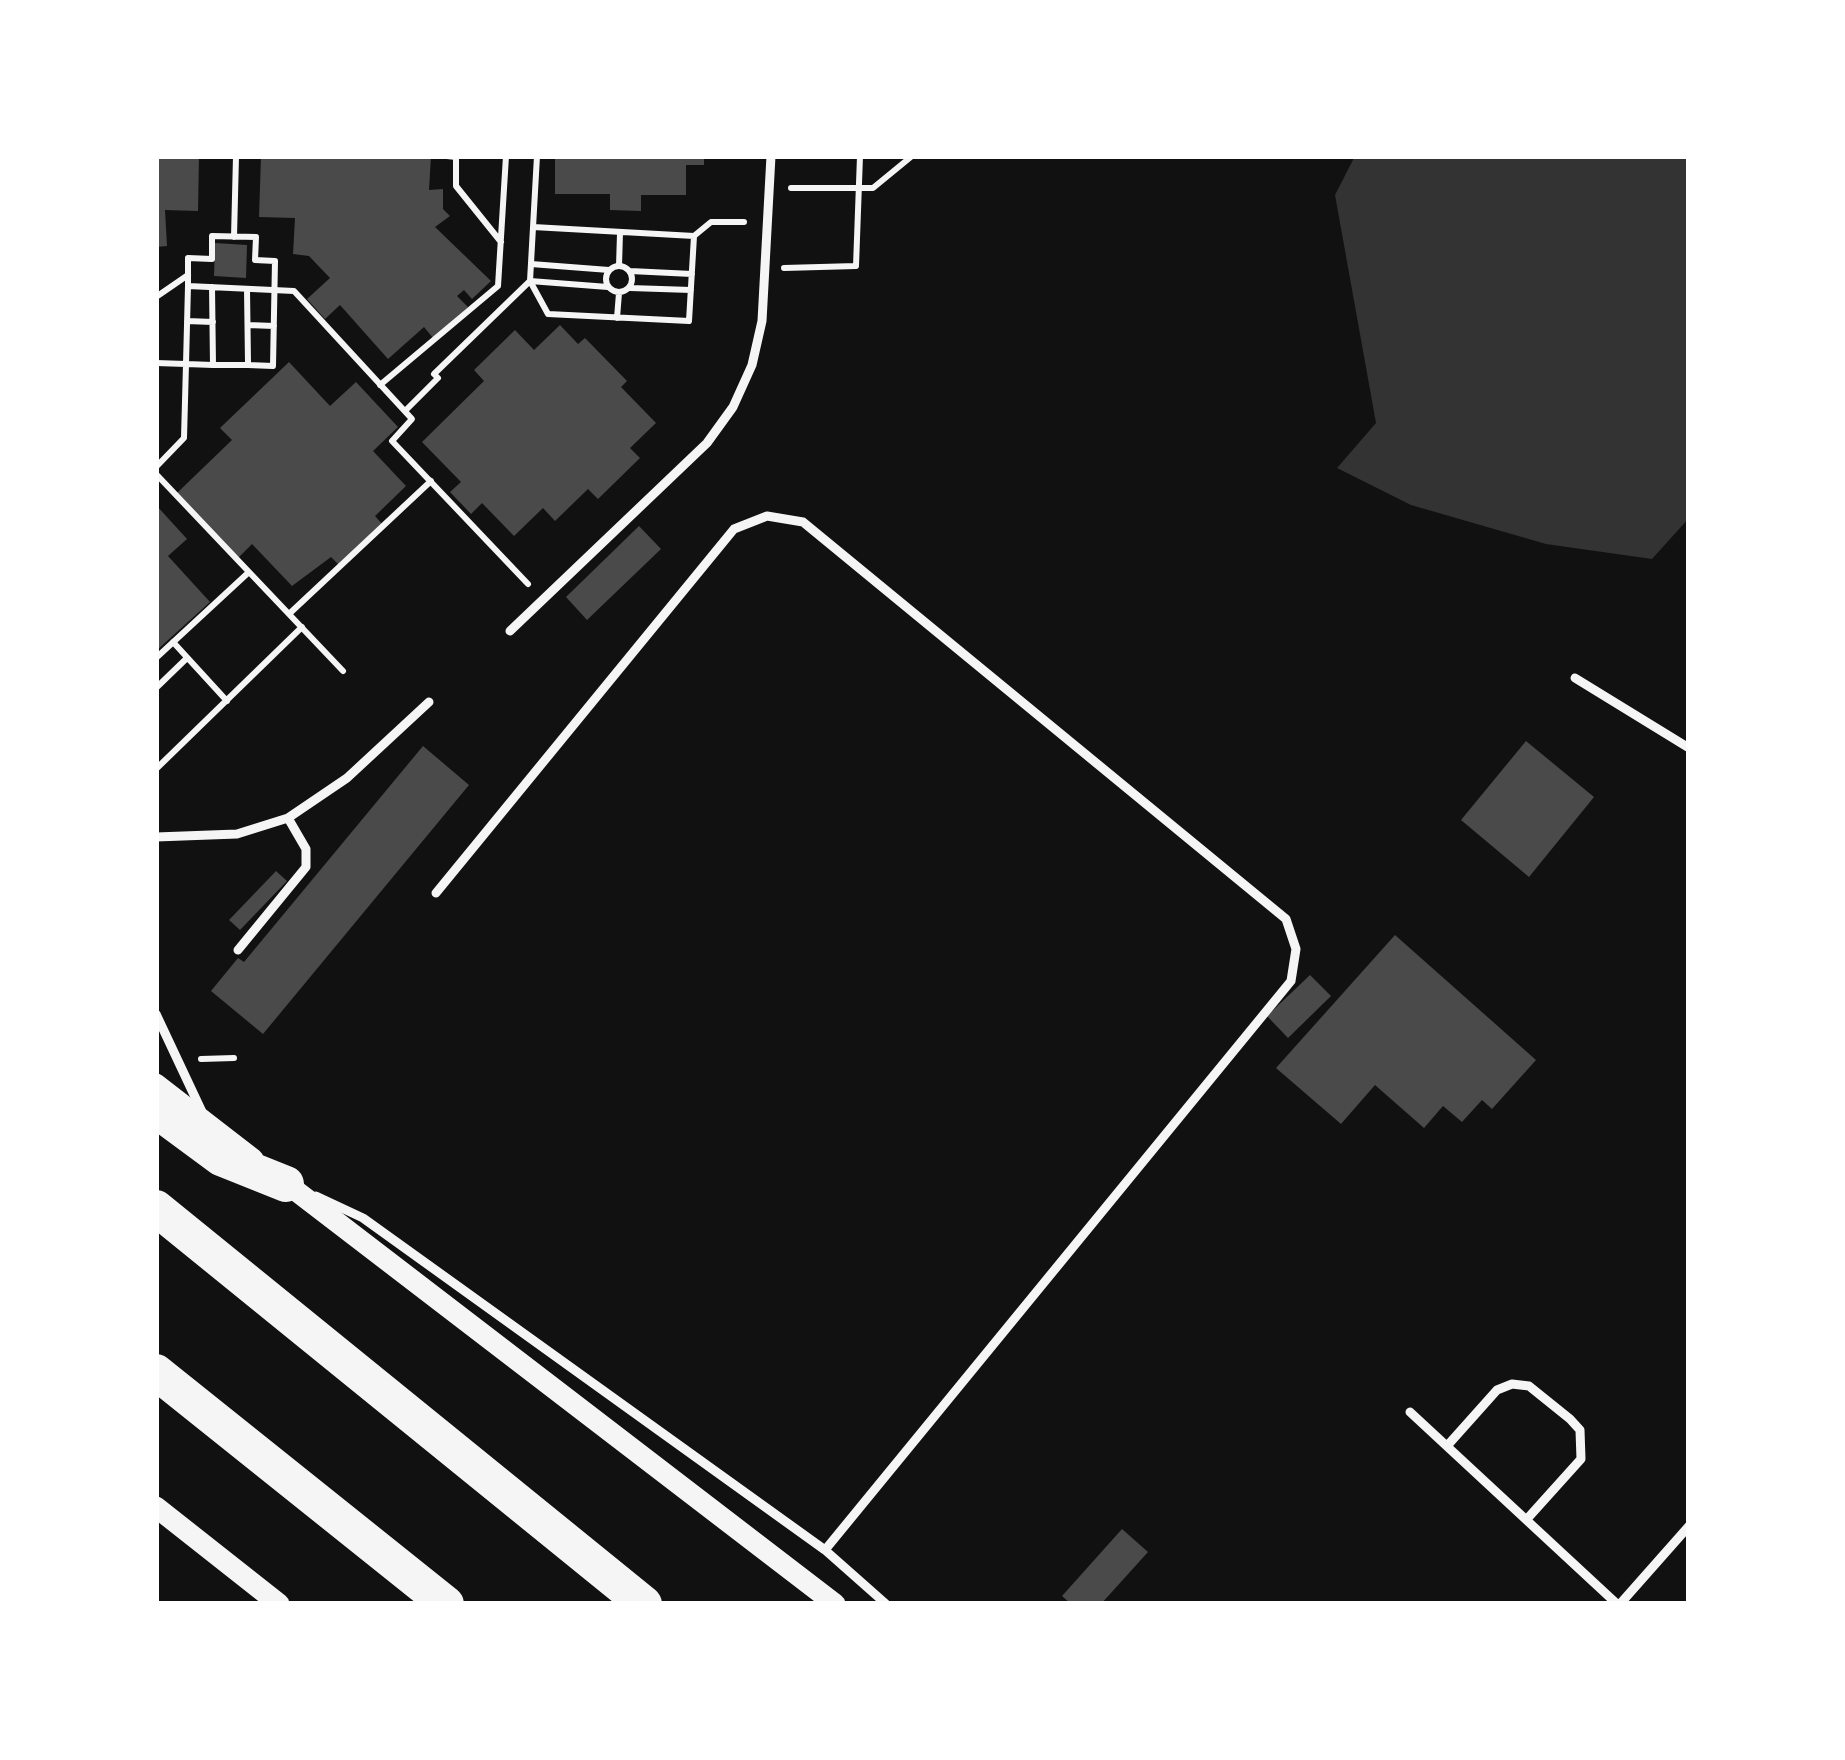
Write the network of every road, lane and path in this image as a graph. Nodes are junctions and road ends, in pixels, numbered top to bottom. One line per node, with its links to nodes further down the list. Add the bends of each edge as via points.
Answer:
1 (236, 156): 14 (path)
2 (447, 156): 15 (path, via 456,157 456,186)
3 (506, 156): 15 (path)
4 (537, 156): 11 (path)
5 (771, 156): 8 (lane)
6 (860, 156): 9 (path)
7 (912, 156): 9 (path, via 882,184)
8 (770, 188): 9 (path); 10 (lane)
9 (859, 190): 18 (path, via 856,266)
10 (767, 223): 13 (path, via 711,221); 18 (lane)
11 (533, 226): 12 (path); 16 (path)
12 (620, 232): 13 (path); 17 (path)
13 (694, 236): 21 (path)
14 (234, 237): 22 (path, via 212,236 212,259 188,258); 29 (path, via 256,237 255,260 275,261)
15 (501, 242): 42 (path, via 498,286)
16 (531, 264): 19 (path); 23 (path)
17 (619, 266): 19 (path); 20 (path)
18 (765, 267): 47 (lane, via 752,364 733,407 707,442)
19 (609, 269): 26 (path)
20 (630, 271): 21 (path); 27 (path)
21 (692, 274): 30 (path)
22 (188, 275): 24 (path); 32 (path)
23 (530, 281): 26 (path); 33 (path, via 548,314); 43 (path)
24 (188, 286): 25 (path); 34 (path)
25 (212, 287): 28 (path); 35 (path)
26 (608, 287): 31 (path)
27 (630, 288): 30 (path); 31 (path)
28 (247, 289): 29 (path); 36 (path)
29 (274, 290): 37 (path); 42 (path, via 294,291)
30 (691, 290): 33 (path, via 688,321)
31 (619, 293): 33 (path)
32 (156, 297)
33 (617, 318)
34 (187, 321): 35 (path); 39 (path)
35 (212, 322): 40 (path)
36 (248, 325): 37 (path); 41 (path)
37 (274, 326): 41 (path, via 273,366)
38 (156, 363): 39 (path)
39 (186, 364): 40 (path); 44 (path, via 184,438)
40 (213, 364): 41 (path)
41 (248, 365)
42 (380, 385): 43 (path)
43 (405, 411): 45 (path, via 412,419 392,441)
44 (156, 471): 46 (path)
45 (430, 482): 47 (path); 48 (path)
46 (249, 572): 48 (path); 51 (path)
47 (542, 600): 50 (lane)
48 (290, 614): 49 (path)
49 (302, 628): 54 (path); 57 (path)
50 (510, 631)
51 (173, 642): 52 (path); 53 (path)
52 (156, 658)
53 (187, 658): 56 (path); 57 (path)
54 (343, 671)
55 (1575, 678): 59 (lane)
56 (156, 688)
57 (227, 701): 60 (path)
58 (429, 702): 61 (lane, via 347,778)
59 (1689, 748)
60 (156, 769)
61 (288, 818): 62 (lane, via 237,835); 64 (lane, via 306,849 306,867)
62 (156, 837)
63 (436, 893): 77 (lane, via 734,529 767,516 803,522 1286,919 1296,949 1291,981)
64 (238, 950)
65 (156, 1014): 68 (lane)
66 (156, 1084): 68 (street)
67 (156, 1110): 69 (highway, via 221,1158)
68 (207, 1125): 69 (street)
69 (286, 1184): 77 (lane, via 363,1218); 81 (street)
70 (156, 1208): 80 (highway)
71 (156, 1372): 79 (highway)
72 (1410, 1412): 73 (lane)
73 (1447, 1446): 75 (lane); 75 (lane, via 1497,1390 1512,1384 1528,1386 1570,1419 1580,1430 1580,1459)
74 (156, 1507): 78 (street)
75 (1527, 1520): 83 (lane)
76 (1689, 1526): 83 (lane)
77 (825, 1550): 82 (lane)
78 (279, 1604)
79 (446, 1604)
80 (644, 1604)
81 (835, 1604)
82 (886, 1604)
83 (1618, 1604)

